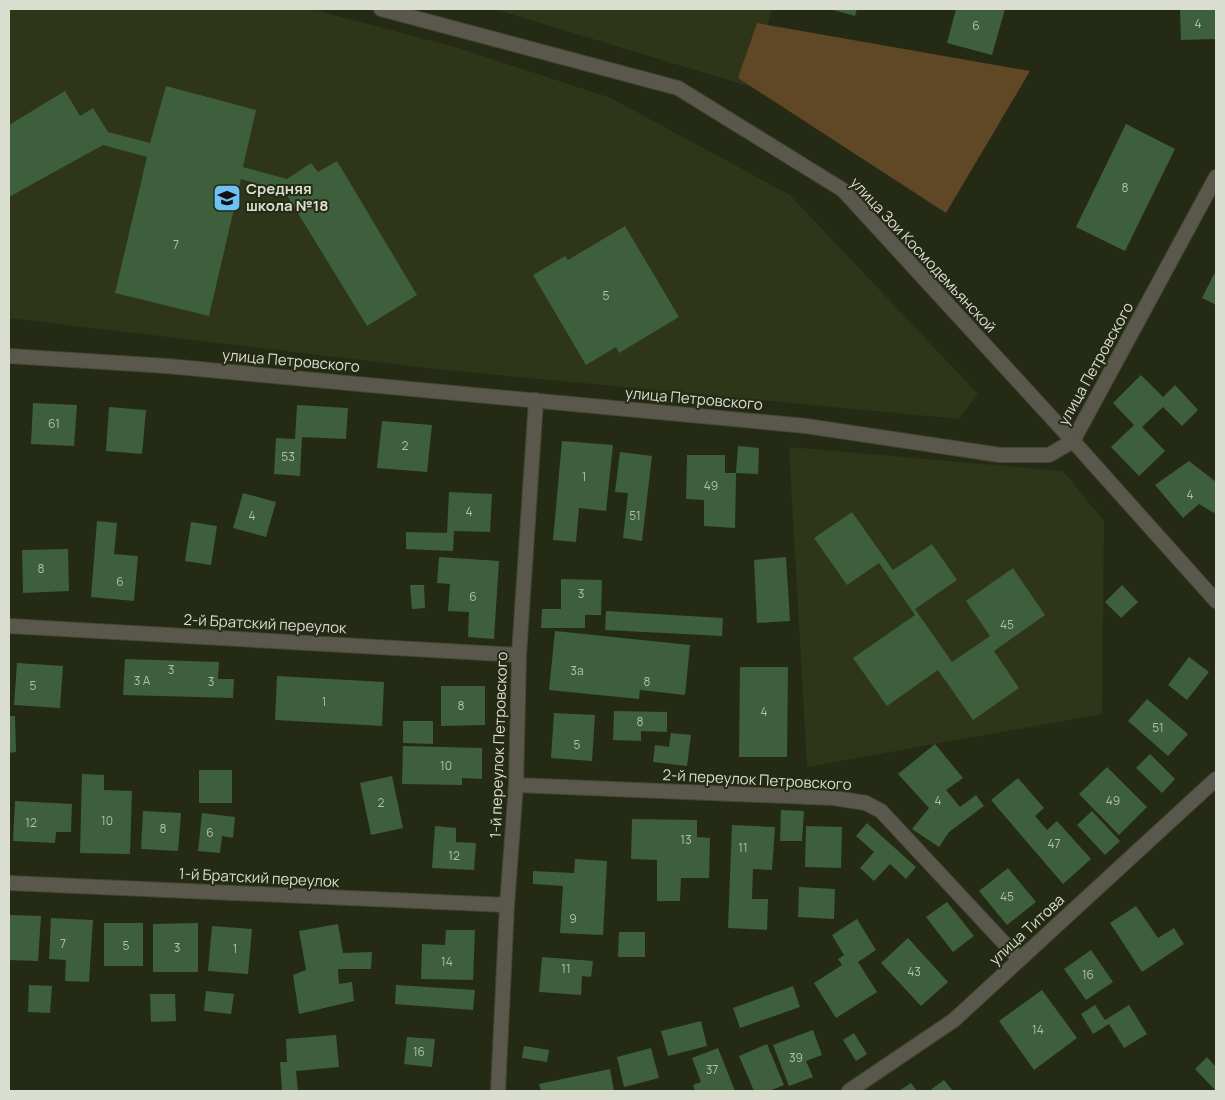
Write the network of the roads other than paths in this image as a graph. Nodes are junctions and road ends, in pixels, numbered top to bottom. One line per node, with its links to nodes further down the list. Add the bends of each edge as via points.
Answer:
1 (381, 9): 5 (street, улица Зои Космодемьянской, via 678,88 843,190)
2 (1216, 177): 5 (street, улица Петровского)
3 (9, 356): 4 (street, улица Петровского, via 167,366)
4 (536, 400): 5 (street, улица Петровского, via 806,426 1000,455 1049,455); 8 (street, 1-й переулок Петровского)
5 (1073, 440): 6 (street, улица Зои Космодемьянской)
6 (1216, 601)
7 (9, 626): 8 (street, 2-й Братский переулок)
8 (519, 655): 10 (street, 1-й переулок Петровского)
9 (1216, 779): 13 (street, улица Титова)
10 (516, 785): 12 (street, 1-й переулок Петровского); 13 (street, 2-й переулок Петровского, via 834,798 866,803 881,811)
11 (9, 883): 12 (street, 1-й Братский переулок)
12 (507, 905): 14 (street, 1-й переулок Петровского)
13 (1020, 959): 15 (street, улица Титова, via 954,1020)
14 (498, 1091)
15 (849, 1091)

